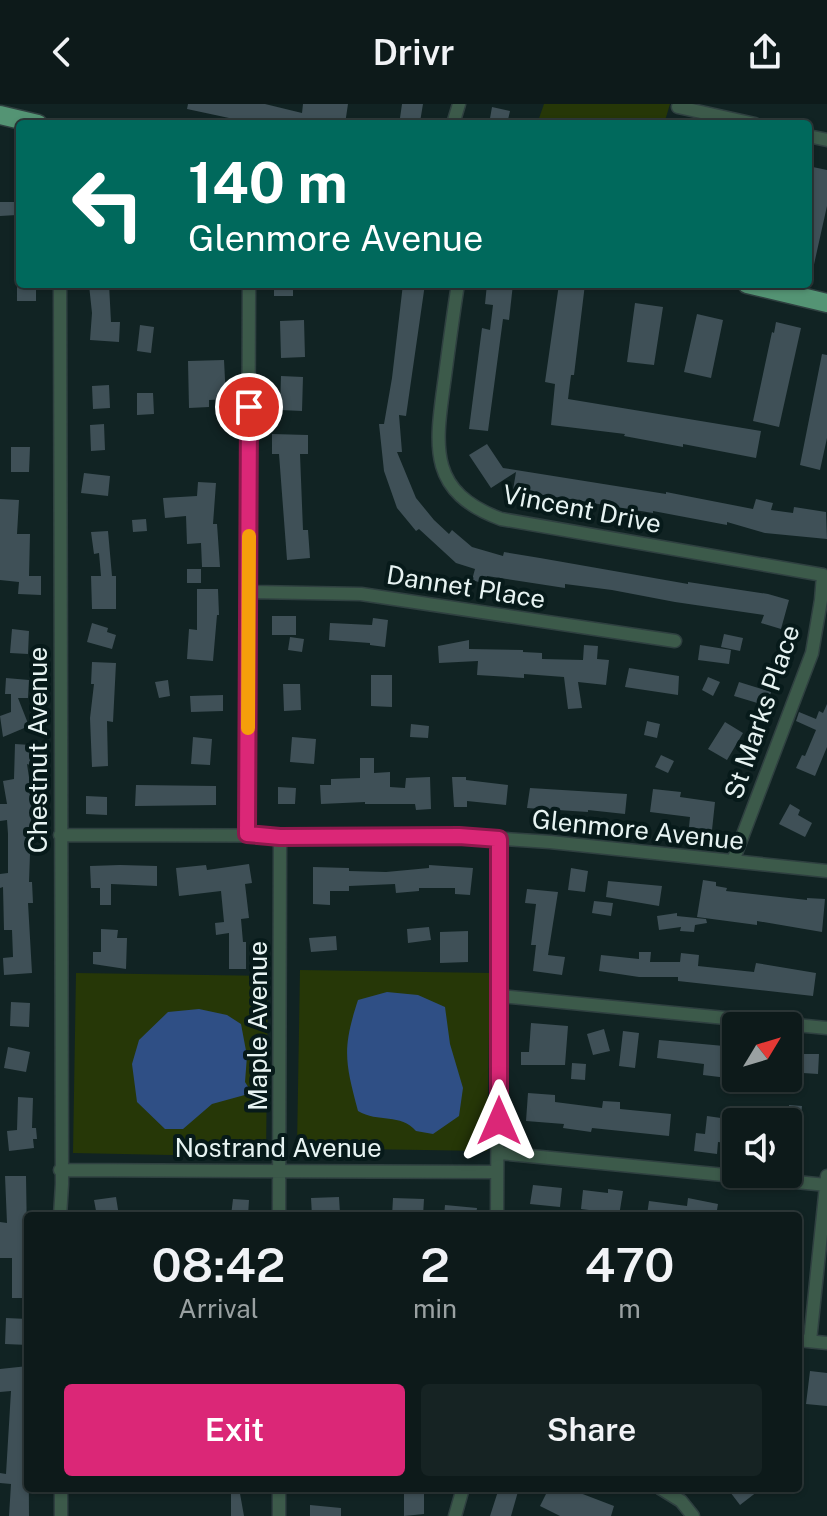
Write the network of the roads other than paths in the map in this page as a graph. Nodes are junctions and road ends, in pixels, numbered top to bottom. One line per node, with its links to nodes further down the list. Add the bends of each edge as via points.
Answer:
1 (678, 107): 4 (street)
2 (0, 115): 3 (main road)
3 (21, 120)
4 (737, 120)
5 (60, 288): 14 (street, Chestnut Avenue)
6 (249, 288): 11 (street)
7 (457, 288): 10 (street, Vincent Drive, via 437,436 443,470 460,497 501,519)
8 (764, 288): 9 (main road)
9 (827, 303)
10 (823, 575): 17 (street, St Marks Place, via 812,653)
11 (249, 592): 12 (street, Dannet Place, via 361,594); 13 (street)
12 (675, 641)
13 (247, 834): 14 (street, Glenmore Avenue); 15 (street, Glenmore Avenue)
14 (60, 835): 22 (street, Chestnut Avenue)
15 (280, 837): 16 (street, Glenmore Avenue); 23 (street, Maple Avenue)
16 (499, 839): 17 (street, Glenmore Avenue); 19 (street)
17 (733, 861): 18 (street, Glenmore Avenue)
18 (827, 871)
19 (500, 996): 20 (street); 21 (street)
20 (827, 1028)
21 (499, 1153): 24 (street); 26 (street)
22 (60, 1170): 23 (street, Nostrand Avenue); 27 (street, Chestnut Avenue)
23 (279, 1170): 24 (street, Nostrand Avenue); 28 (street, Maple Avenue)
24 (496, 1172): 29 (street)
25 (827, 1176): 26 (street)
26 (827, 1185): 30 (street)
27 (60, 1212)
28 (279, 1212)
29 (497, 1212)
30 (804, 1340): 31 (street)
31 (827, 1343)
32 (61, 1492): 36 (street)
33 (279, 1492): 37 (street)
34 (462, 1492): 38 (street)
35 (666, 1492): 39 (street)
36 (61, 1516)
37 (279, 1516)
38 (455, 1516)
39 (693, 1516)

